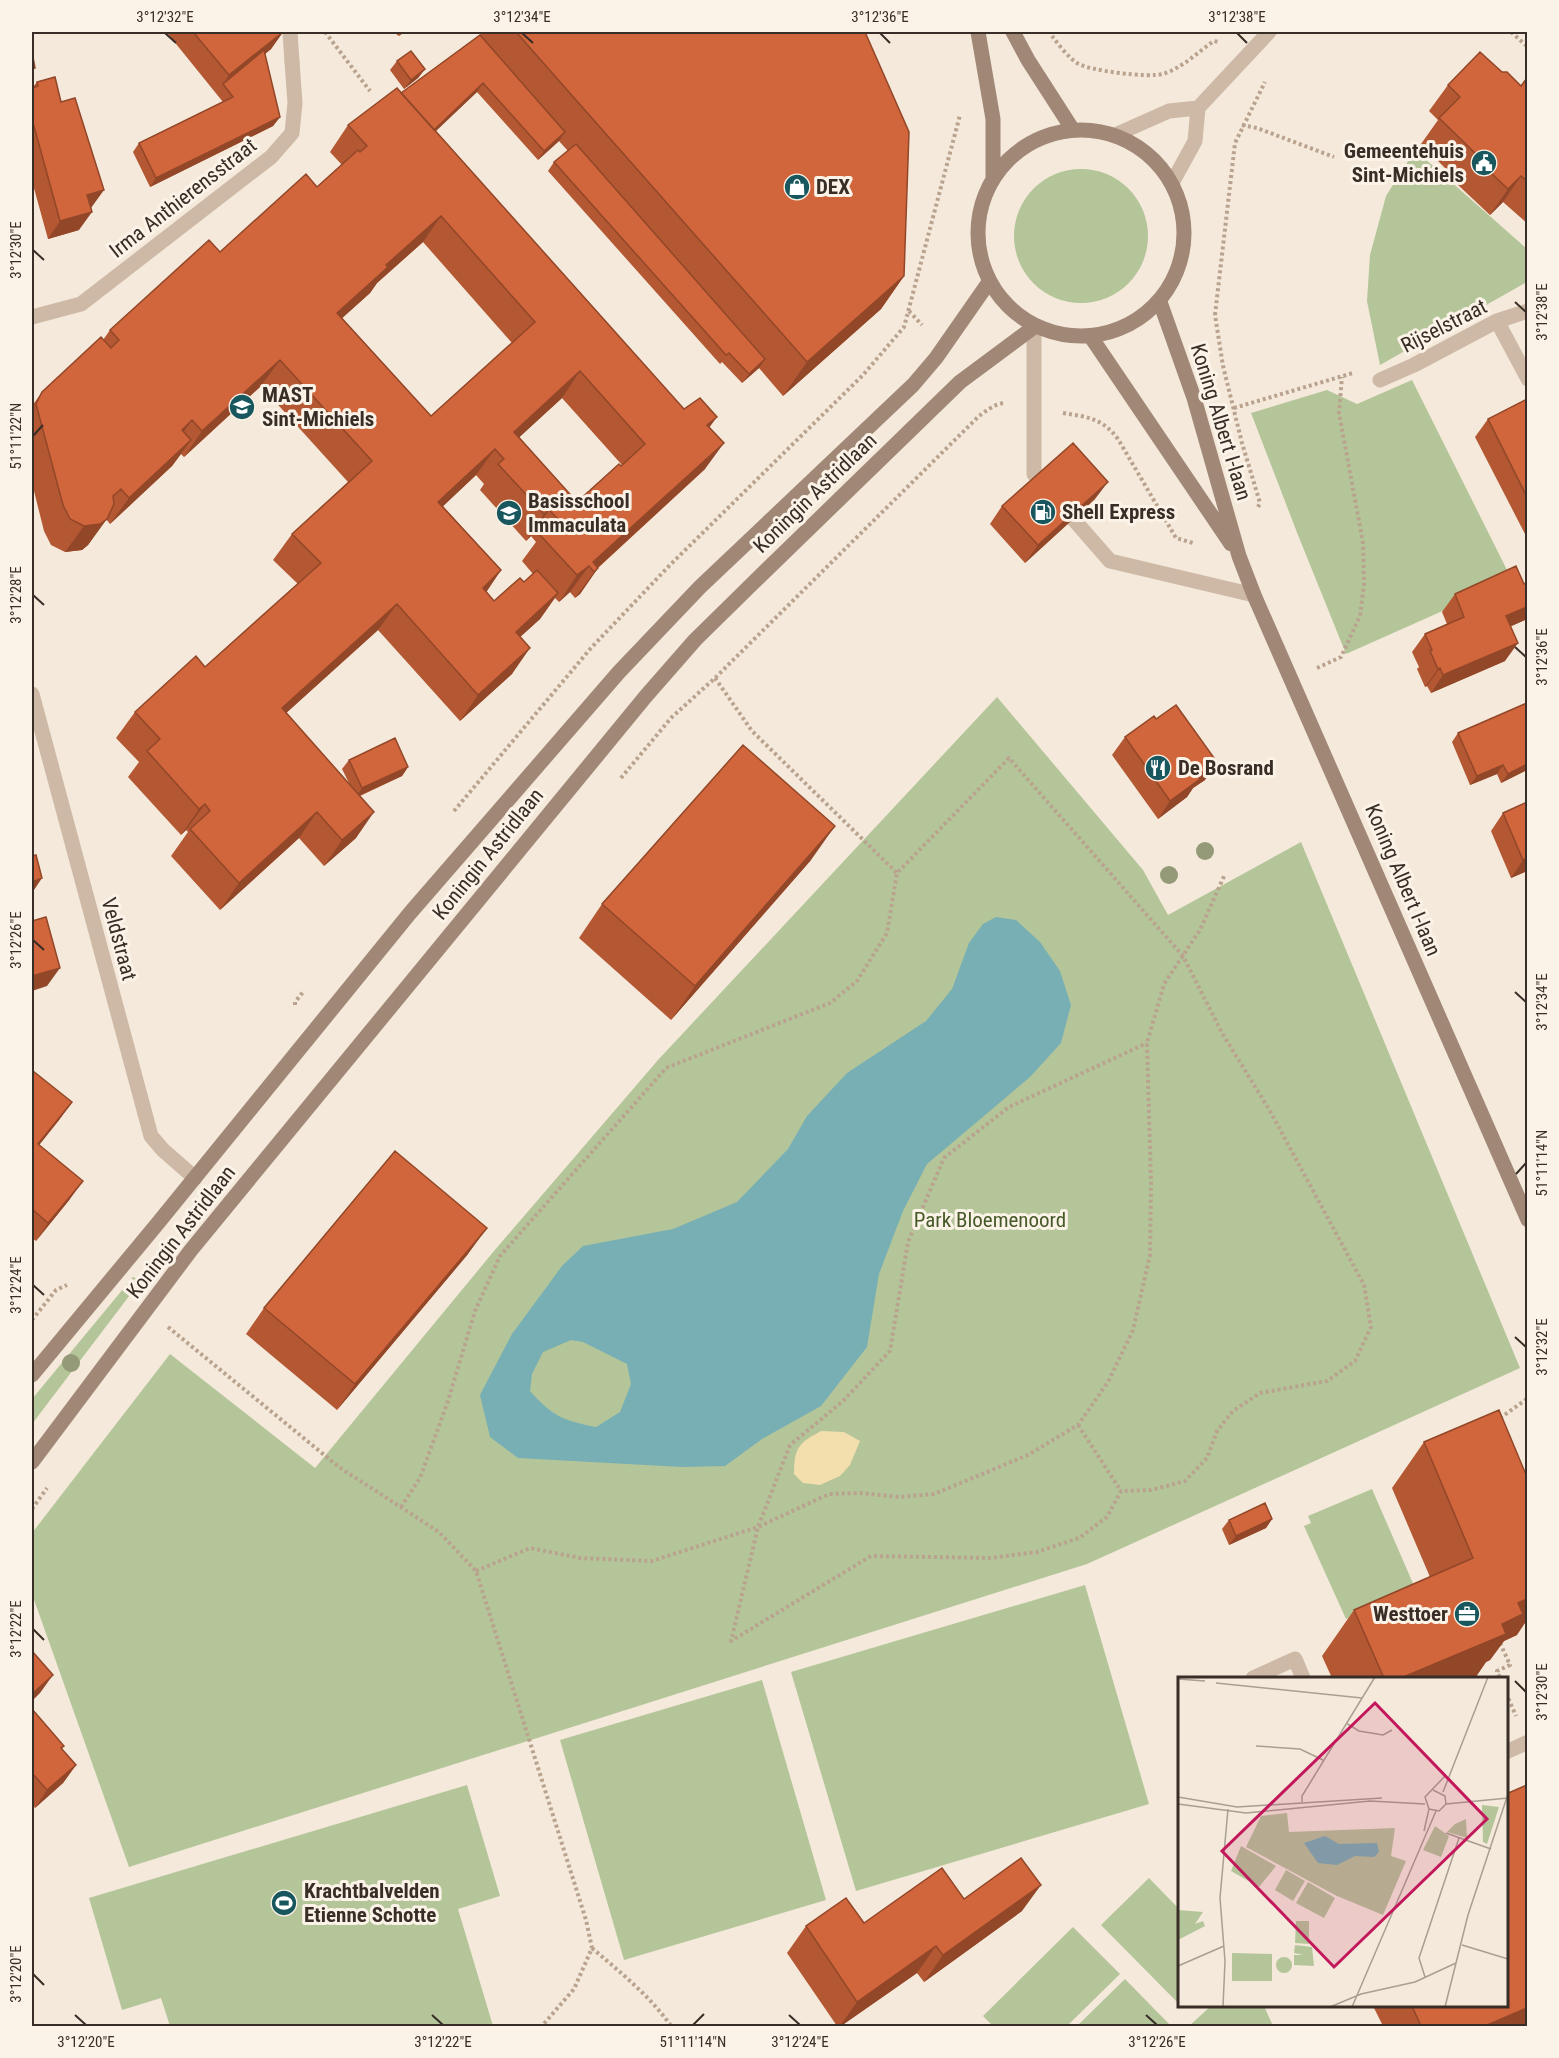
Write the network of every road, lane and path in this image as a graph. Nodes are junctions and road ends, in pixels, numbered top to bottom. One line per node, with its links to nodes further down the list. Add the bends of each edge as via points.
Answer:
1 (290, 32): 21 (street, Irma Anthierensstraat, via 295,103 292,133 271,157 81,304)
2 (325, 32): 10 (path)
3 (978, 32): 16 (main road, via 993,119)
4 (1013, 32): 13 (main road)
5 (1048, 32): 9 (path, via 1078,63 1089,68 1149,76)
6 (1269, 32): 12 (street)
7 (1511, 32): 8 (path)
8 (1527, 47)
9 (1176, 68)
10 (369, 91)
11 (960, 105): 23 (path, via 961,114)
12 (1198, 108): 14 (street, via 1169,111); 17 (street, via 1195,141)
13 (1073, 130): 14 (main road); 16 (main road, via 1049,134 1027,144)
14 (1115, 135): 17 (main road, via 1148,154)
15 (1334, 157): 31 (path, via 1242,125 1235,143 1215,315)
16 (993, 178): 18 (main road, via 979,212 978,248)
17 (1172, 183): 19 (main road, via 1183,213 1185,244 1177,275)
18 (989, 282): 24 (main road, via 1008,308); 43 (main road, Koningin Astridlaan, via 913,385 700,586 619,672 410,913)
19 (1160, 302): 25 (main road, via 1129,326); 32 (main road, Koning Albert I-laan, via 1194,398)
20 (1527, 311): 22 (street, Rijselstraat)
21 (32, 317)
22 (1497, 321): 28 (street); 29 (street, Rijselstraat)
23 (904, 327)
24 (1034, 327): 25 (main road, via 1062,336); 30 (street); 50 (main road, Koningin Astridlaan, via 960,382 695,640 191,1250)
25 (1091, 337): 32 (main road, Koning Albert I-laan)
26 (1356, 372): 27 (path)
27 (1342, 377): 31 (path); 35 (path, via 1339,413 1363,543 1360,616 1341,657)
28 (1527, 379)
29 (1380, 380)
30 (1034, 408): 32 (path, via 1089,417 1109,426 1176,538); 33 (street, via 1035,474 1110,561); 34 (path, via 1002,403 979,416)
31 (1234, 408): 32 (path, via 1260,503)
32 (1239, 556): 33 (main road, Koning Albert I-laan)
33 (1254, 595): 35 (main road, Koning Albert I-laan)
34 (715, 678): 38 (path, via 671,718); 39 (path, via 752,731)
35 (1292, 680): 44 (main road, Koning Albert I-laan)
36 (32, 694): 37 (street, Veldstraat)
37 (38, 747): 43 (street, Veldstraat, via 152,1136)
38 (618, 782)
39 (897, 873): 41 (path, via 1009,758); 52 (path, via 887,933 857,981 830,1003 666,1068 500,1256 475,1311 420,1478)
40 (1225, 874): 41 (path, via 1200,930)
41 (1183, 956): 42 (path, via 1164,984); 51 (path, via 1364,1285 1371,1327 1355,1361 1327,1381 1260,1393 1233,1411 1217,1431 1207,1458 1185,1480 1151,1490)
42 (1147, 1042): 49 (path, via 1150,1255 1133,1330 1108,1382); 53 (path, via 1009,1107 945,1158 908,1242 890,1351 843,1401 790,1445)
43 (195, 1178): 46 (main road, Koningin Astridlaan)
44 (1527, 1220)
45 (168, 1327): 52 (path, via 339,1467)
46 (32, 1375)
47 (1527, 1398): 48 (path)
48 (1498, 1419)
49 (1078, 1425): 51 (path); 53 (path, via 1028,1455 934,1494 829,1494)
50 (32, 1462)
51 (1120, 1491): 53 (path, via 1107,1517 1079,1538 1037,1552 990,1558 871,1556 731,1641)
52 (401, 1506): 54 (path, via 439,1532)
53 (758, 1527): 54 (path, via 652,1561 580,1558 530,1548)
54 (476, 1571): 61 (path)
55 (1500, 1642): 58 (path, via 1510,1665 1497,1671)
56 (1254, 1677): 57 (street, via 1295,1659)
57 (1304, 1677)
58 (1500, 1677)
59 (1527, 1742): 60 (street)
60 (1508, 1751)
61 (592, 1948): 62 (path, via 574,1989); 63 (path, via 660,2010)
62 (542, 2026)
63 (671, 2026)

